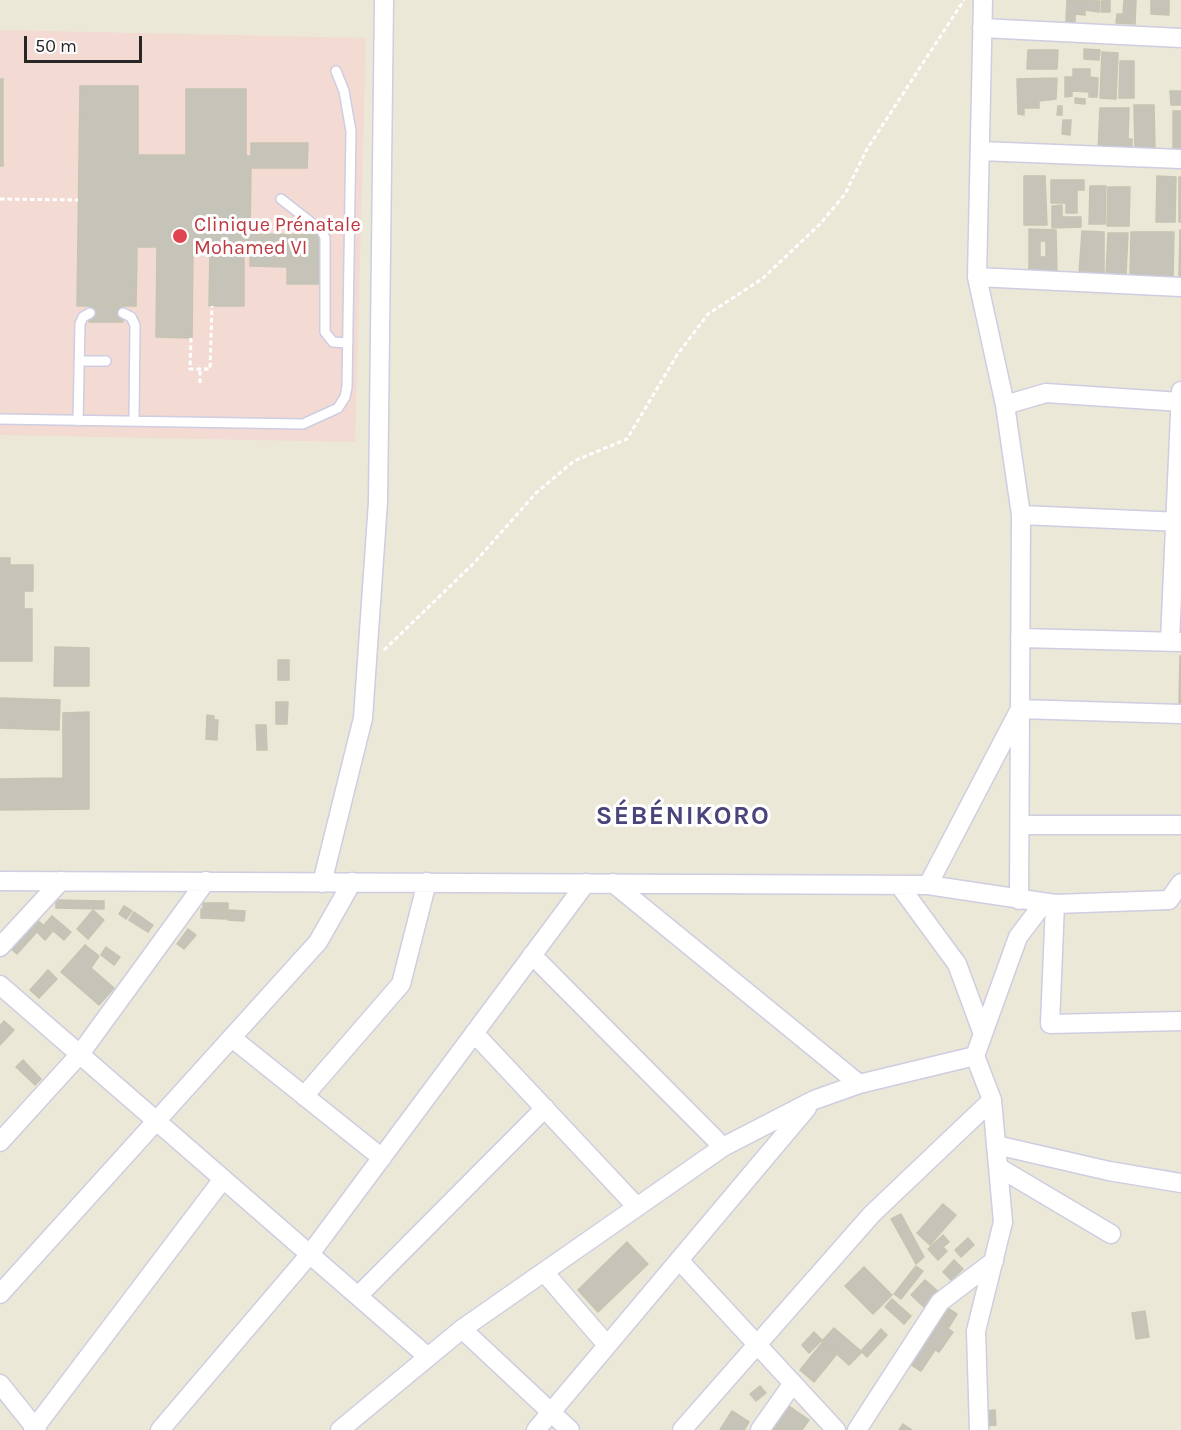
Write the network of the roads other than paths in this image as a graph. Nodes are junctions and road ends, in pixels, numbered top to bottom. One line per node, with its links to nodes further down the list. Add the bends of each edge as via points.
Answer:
1 (384, 0): 35 (street, via 378,502 367,665 363,718)
2 (982, 0): 3 (street)
3 (982, 28): 4 (street); 6 (street)
4 (1181, 38)
5 (336, 71): 13 (lane, via 351,131)
6 (980, 152): 7 (street); 9 (street)
7 (1181, 159)
8 (281, 199): 13 (lane, via 322,231 325,332 333,342)
9 (977, 278): 10 (street); 18 (street)
10 (1181, 287)
11 (90, 313): 14 (lane, via 81,324)
12 (123, 313): 21 (lane, via 135,325)
13 (348, 343): 21 (lane, via 345,398 338,408 318,420 303,424)
14 (80, 361): 15 (lane); 20 (lane)
15 (106, 361)
16 (1181, 391): 17 (street)
17 (1181, 402): 18 (street, via 1046,393); 23 (street)
18 (1005, 405): 22 (street)
19 (0, 419): 20 (lane)
20 (78, 421): 21 (lane)
21 (134, 421)
22 (1021, 515): 23 (street); 24 (street)
23 (1178, 522): 25 (street)
24 (1020, 638): 25 (street); 26 (street)
25 (1176, 641)
26 (1020, 709): 27 (street); 28 (street); 40 (street)
27 (1181, 714)
28 (1020, 825): 29 (street); 41 (street)
29 (1181, 825)
30 (0, 881): 31 (street)
31 (61, 881): 32 (street); 43 (street)
32 (206, 881): 35 (street); 50 (street)
33 (352, 882): 34 (street); 35 (street); 49 (street, via 318,942)
34 (428, 882): 36 (street); 53 (street, via 401,984)
35 (322, 883)
36 (585, 883): 38 (street); 44 (street)
37 (1181, 883): 42 (street, via 1169,900)
38 (613, 884): 39 (street); 52 (street)
39 (899, 885): 40 (street); 48 (street, via 957,964)
40 (928, 885): 41 (street)
41 (1019, 900): 42 (street)
42 (1049, 904): 46 (street, via 1050,1024); 48 (street, via 1018,937)
43 (0, 947)
44 (532, 955): 47 (street); 60 (street)
45 (0, 985): 50 (street)
46 (1181, 1021)
47 (474, 1033): 56 (street); 61 (street)
48 (983, 1034): 51 (street)
49 (232, 1038): 53 (street); 57 (street)
50 (80, 1054): 57 (street); 58 (street)
51 (975, 1056): 52 (street); 55 (street)
52 (859, 1084): 54 (street)
53 (304, 1096): 61 (street)
54 (814, 1100): 60 (street); 68 (street)
55 (992, 1100): 59 (street); 74 (street, via 872,1214)
56 (544, 1108): 65 (street); 72 (street)
57 (157, 1121): 63 (street); 71 (street)
58 (0, 1142)
59 (996, 1145): 62 (street); 64 (street)
60 (723, 1148): 65 (street)
61 (382, 1158): 67 (street)
62 (998, 1167): 66 (street); 69 (street, via 1003,1222)
63 (223, 1179): 67 (street); 80 (street)
64 (1181, 1183)
65 (637, 1207): 70 (street)
66 (1111, 1234)
67 (310, 1254): 72 (street); 82 (street)
68 (679, 1260): 74 (street); 75 (street)
69 (994, 1261): 88 (street, via 940,1302); 89 (street, via 976,1331)
70 (544, 1272): 73 (street); 75 (street)
71 (0, 1294)
72 (358, 1296): 76 (street)
73 (462, 1329): 76 (street); 79 (street)
74 (756, 1343): 77 (street); 85 (street)
75 (607, 1346): 79 (street)
76 (428, 1357): 81 (street)
77 (793, 1383): 86 (street); 87 (street)
78 (0, 1384): 80 (street)
79 (551, 1413): 83 (street); 84 (street)
80 (35, 1429)
81 (341, 1429)
82 (160, 1430)
83 (536, 1430)
84 (570, 1430)
85 (682, 1430)
86 (760, 1430)
87 (836, 1430)
88 (857, 1430)
89 (979, 1430)

